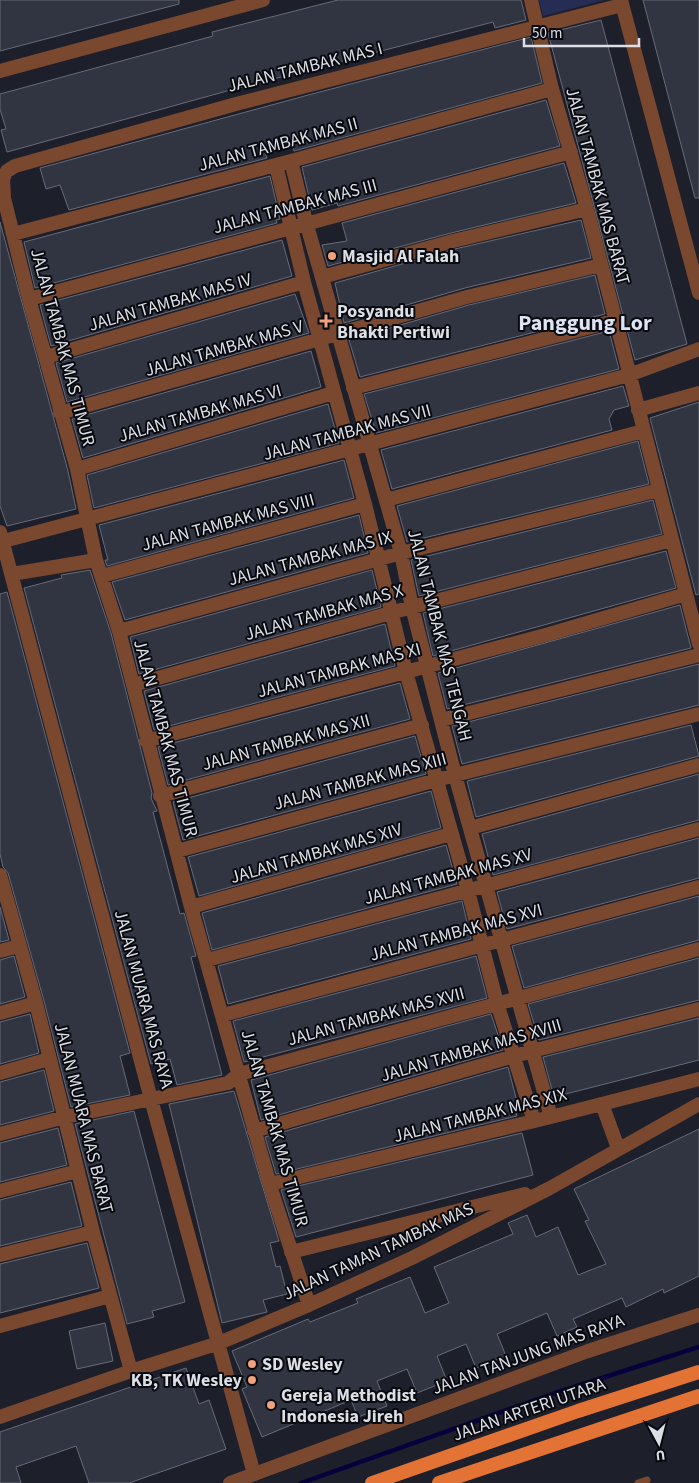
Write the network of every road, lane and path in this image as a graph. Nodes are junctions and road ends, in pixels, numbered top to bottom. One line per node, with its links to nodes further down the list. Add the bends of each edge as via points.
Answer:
1 (263, 0): 5 (street)
2 (531, 0): 4 (street, JALAN TAMBAK MAS BARAT)
3 (621, 2): 4 (street, JALAN TAMBAK MAS I); 19 (street)
4 (538, 27): 6 (street, JALAN TAMBAK MAS BARAT); 10 (street, JALAN TAMBAK MAS I, via 236,104 15,166)
5 (0, 71)
6 (552, 89): 7 (street, JALAN TAMBAK MAS BARAT); 8 (street, JALAN TAMBAK MAS II)
7 (571, 152): 12 (street, JALAN TAMBAK MAS BARAT); 13 (street, JALAN TAMBAK MAS III)
8 (291, 161): 9 (street, JALAN TAMBAK MAS II); 13 (street, JALAN TAMBAK MAS TENGAH)
9 (276, 165): 14 (street); 15 (street, JALAN TAMBAK MAS II)
10 (3, 178): 11 (street, JALAN TAMBAK MAS TIMUR)
11 (2, 199): 15 (street, JALAN TAMBAK MAS TIMUR)
12 (587, 209): 16 (street, JALAN TAMBAK MAS BARAT); 17 (street)
13 (306, 222): 14 (street, JALAN TAMBAK MAS III); 17 (street, JALAN TAMBAK MAS TENGAH)
14 (290, 227): 18 (street); 20 (street, JALAN TAMBAK MAS III)
15 (13, 234): 20 (street, JALAN TAMBAK MAS TIMUR)
16 (601, 265): 21 (street, JALAN TAMBAK MAS BARAT); 22 (street, JALAN TAMBAK MAS V, via 466,297)
17 (322, 276): 22 (street, JALAN TAMBAK MAS TENGAH)
18 (304, 282): 23 (street); 25 (street, JALAN TAMBAK MAS IV)
19 (699, 293)
20 (29, 299): 25 (street, JALAN TAMBAK MAS TIMUR)
21 (614, 321): 26 (street, JALAN TAMBAK MAS BARAT); 27 (street)
22 (338, 335): 23 (street, JALAN TAMBAK MAS V); 27 (street, JALAN TAMBAK MAS TENGAH)
23 (321, 340): 28 (street); 31 (street, JALAN TAMBAK MAS V)
24 (699, 349): 26 (street, JALAN TAMBAK MAS VII)
25 (46, 357): 31 (street, JALAN TAMBAK MAS TIMUR)
26 (629, 375): 30 (street, JALAN TAMBAK MAS BARAT); 33 (street, JALAN TAMBAK MAS VII)
27 (353, 388): 33 (street, JALAN TAMBAK MAS TENGAH)
28 (333, 393): 34 (street); 35 (street, JALAN TAMBAK MAS VI)
29 (699, 393): 30 (street)
30 (638, 410): 32 (street, JALAN TAMBAK MAS BARAT)
31 (60, 413): 35 (street, JALAN TAMBAK MAS TIMUR)
32 (643, 431): 36 (street, JALAN TAMBAK MAS BARAT); 37 (street)
33 (369, 446): 34 (street, JALAN TAMBAK MAS VII); 37 (street, JALAN TAMBAK MAS TENGAH)
34 (349, 451): 38 (street); 39 (street, JALAN TAMBAK MAS VII)
35 (77, 468): 39 (street, JALAN TAMBAK MAS TIMUR)
36 (659, 490): 41 (street, JALAN TAMBAK MAS BARAT); 42 (street, JALAN TAMBAK MAS IX)
37 (386, 500): 42 (street, JALAN TAMBAK MAS TENGAH)
38 (364, 504): 43 (street); 46 (street, JALAN TAMBAK MAS VIII)
39 (88, 520): 40 (street, JALAN TAMBAK MAS VII); 44 (street, JALAN TAMBAK MAS TIMUR)
40 (1, 539): 45 (street, JALAN MUARA MAS RAYA)
41 (672, 540): 47 (street, JALAN TAMBAK MAS BARAT); 48 (street, JALAN TAMBAK MAS X)
42 (401, 552): 43 (street, JALAN TAMBAK MAS IX); 48 (street, JALAN TAMBAK MAS TENGAH)
43 (378, 559): 49 (street); 50 (street, JALAN TAMBAK MAS IX)
44 (96, 560): 45 (street); 46 (street, JALAN TAMBAK MAS TIMUR)
45 (12, 574): 92 (street, JALAN MUARA MAS RAYA)
46 (102, 576): 50 (street, JALAN TAMBAK MAS TIMUR)
47 (686, 594): 51 (street, JALAN TAMBAK MAS BARAT); 53 (street, JALAN TAMBAK MAS XI)
48 (412, 607): 49 (street, JALAN TAMBAK MAS X); 53 (street, JALAN TAMBAK MAS TENGAH)
49 (392, 613): 54 (street); 55 (street, JALAN TAMBAK MAS X)
50 (119, 630): 55 (street, JALAN TAMBAK MAS TIMUR)
51 (699, 644)
52 (699, 655): 57 (street)
53 (427, 666): 54 (street, JALAN TAMBAK MAS XI); 57 (street, JALAN TAMBAK MAS TENGAH)
54 (406, 672): 58 (street); 59 (street, JALAN TAMBAK MAS XI)
55 (133, 685): 59 (street, JALAN TAMBAK MAS TIMUR)
56 (699, 714): 61 (street, JALAN TAMBAK MAS XIII)
57 (441, 720): 61 (street, JALAN TAMBAK MAS TENGAH)
58 (422, 725): 62 (street); 63 (street, JALAN TAMBAK MAS XII)
59 (146, 741): 63 (street, JALAN TAMBAK MAS TIMUR)
60 (699, 765): 64 (street)
61 (455, 775): 62 (street, JALAN TAMBAK MAS XIII); 64 (street, JALAN TAMBAK MAS TENGAH)
62 (437, 780): 66 (street); 67 (street, JALAN TAMBAK MAS XIII)
63 (160, 796): 67 (street, JALAN TAMBAK MAS TIMUR)
64 (470, 828): 69 (street, JALAN TAMBAK MAS TENGAH)
65 (699, 828): 69 (street, JALAN TAMBAK MAS XV)
66 (451, 834): 71 (street); 73 (street, JALAN TAMBAK MAS XIV)
67 (177, 851): 73 (street, JALAN TAMBAK MAS TIMUR)
68 (0, 875): 72 (street, JALAN MUARA MAS BARAT)
69 (488, 885): 71 (street, JALAN TAMBAK MAS XV); 74 (street, JALAN TAMBAK MAS TENGAH)
70 (699, 888): 74 (street, JALAN TAMBAK MAS XVI)
71 (468, 890): 75 (street); 79 (street, JALAN TAMBAK MAS XV)
72 (2, 895): 76 (street, JALAN MUARA MAS BARAT)
73 (191, 908): 79 (street, JALAN TAMBAK MAS TIMUR)
74 (500, 939): 75 (street, JALAN TAMBAK MAS XVI); 80 (street, JALAN TAMBAK MAS TENGAH)
75 (482, 944): 82 (street); 85 (street, JALAN TAMBAK MAS XVI)
76 (19, 946): 78 (street); 81 (street, JALAN MUARA MAS BARAT)
77 (699, 949): 80 (street, JALAN TAMBAK MAS XVII)
78 (0, 951)
79 (207, 960): 85 (street, JALAN TAMBAK MAS TIMUR)
80 (516, 997): 82 (street, JALAN TAMBAK MAS XVII); 86 (street, JALAN TAMBAK MAS TENGAH)
81 (36, 1003): 84 (street); 88 (street, JALAN MUARA MAS BARAT)
82 (497, 1003): 87 (street); 90 (street, JALAN TAMBAK MAS XVII)
83 (699, 1009): 86 (street, JALAN TAMBAK MAS XVIII)
84 (0, 1013)
85 (223, 1015): 90 (street, JALAN TAMBAK MAS TIMUR)
86 (532, 1051): 87 (street, JALAN TAMBAK MAS XVIII); 96 (street, JALAN TAMBAK MAS TENGAH)
87 (515, 1056): 97 (street); 98 (street, JALAN TAMBAK MAS XVIII)
88 (50, 1059): 89 (street); 95 (street, JALAN MUARA MAS BARAT)
89 (0, 1072)
90 (239, 1074): 92 (street, JALAN TAMBAK MAS XVII, via 228,1083); 98 (street, JALAN TAMBAK MAS TIMUR)
91 (699, 1079): 93 (street, JALAN TAMBAK MAS XIX)
92 (151, 1099): 95 (street, JALAN TAMBAK MAS XVII); 112 (street, JALAN MUARA MAS RAYA)
93 (602, 1104): 96 (street, JALAN TAMBAK MAS XIX); 100 (street)
94 (699, 1104): 100 (street, JALAN TAMAN TAMBAK MAS)
95 (65, 1117): 99 (street, JALAN TAMBAK MAS XVII); 101 (street, JALAN MUARA MAS BARAT)
96 (551, 1117): 97 (street, JALAN TAMBAK MAS XIX)
97 (534, 1122): 102 (street, JALAN TAMBAK MAS XIX)
98 (254, 1131): 102 (street, JALAN TAMBAK MAS TIMUR)
99 (0, 1134)
100 (618, 1148): 103 (street, JALAN TAMAN TAMBAK MAS)
101 (78, 1170): 104 (street); 105 (street, JALAN MUARA MAS BARAT)
102 (270, 1184): 106 (street, JALAN TAMBAK MAS TIMUR)
103 (550, 1188): 106 (street, JALAN TAMAN TAMBAK MAS); 109 (street, JALAN TAMAN TAMBAK MAS, via 412,1258)
104 (0, 1191)
105 (93, 1232): 107 (street); 108 (street, JALAN MUARA MAS BARAT)
106 (290, 1252): 109 (street, JALAN TAMBAK MAS TIMUR)
107 (0, 1255)
108 (110, 1296): 111 (street); 113 (street, JALAN MUARA MAS BARAT)
109 (309, 1305): 112 (street, JALAN TAMAN TAMBAK MAS)
110 (699, 1315): 119 (street, JALAN TANJUNG MAS RAYA, via 588,1351)
111 (0, 1326)
112 (219, 1343): 113 (street, JALAN TAMAN TAMBAK MAS); 119 (street, JALAN MUARA MAS RAYA)
113 (131, 1371): 116 (street, JALAN TAMAN TAMBAK MAS)
114 (699, 1372): 117 (highway, JALAN ARTERI UTARA)
115 (699, 1396): 118 (highway)
116 (2, 1413)
117 (512, 1434): 118 (highway); 122 (highway, JALAN ARTERI UTARA)
118 (520, 1456): 123 (highway)
119 (254, 1474): 121 (street, JALAN TANJUNG MAS RAYA)
120 (647, 1480): 124 (lane)
121 (230, 1483)
122 (372, 1483)
123 (439, 1483)
124 (638, 1483)

